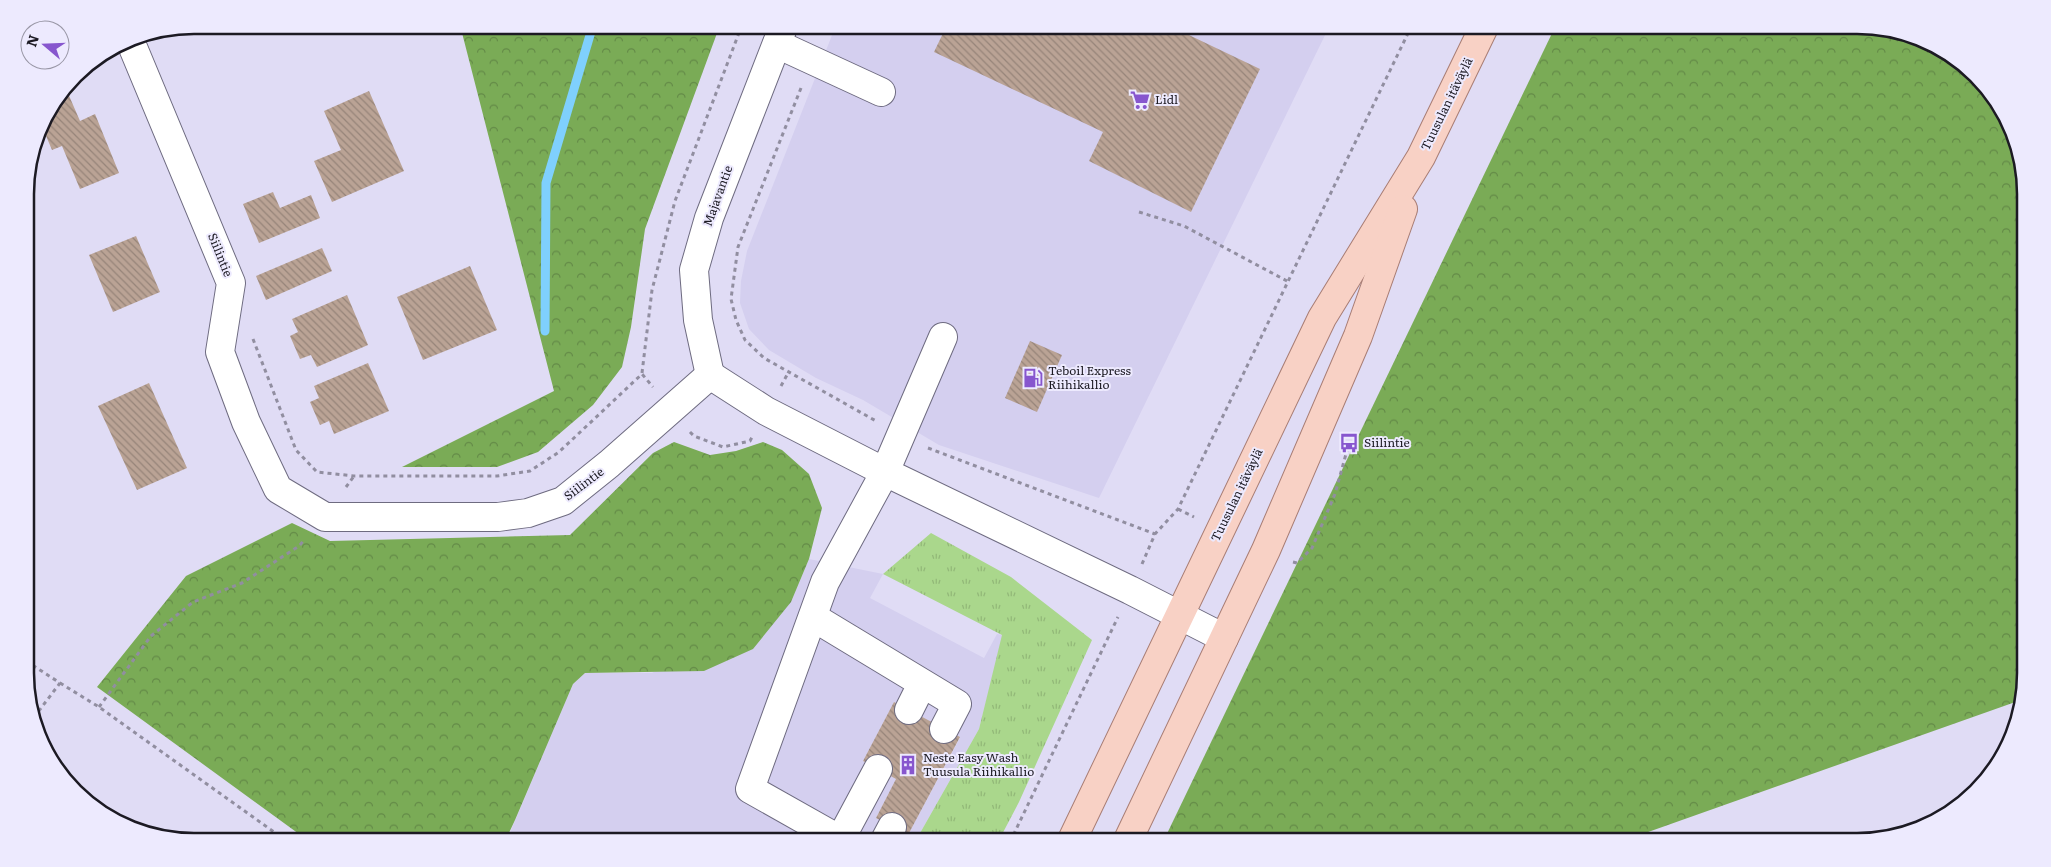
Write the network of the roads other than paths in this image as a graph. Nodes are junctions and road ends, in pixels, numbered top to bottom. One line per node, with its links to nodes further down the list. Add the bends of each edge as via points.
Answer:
1 (1482, 34): 5 (main road, Tuusulan itäväylä)
2 (781, 35): 4 (street, via 812,60); 7 (street, Majavantie, via 709,218 694,270 698,320)
3 (132, 46): 7 (street, Siilintie, via 231,283 220,352 246,422 278,489 325,517 498,517 528,513 563,501)
4 (881, 92)
5 (1421, 157): 9 (main road, Tuusulan itäväylä, via 1322,318); 11 (main road, Tuusulan itäväylä, via 1358,336 1266,550)
6 (943, 337): 8 (street)
7 (710, 375): 8 (street, via 766,411)
8 (885, 472): 9 (street); 10 (street, via 825,582)
9 (1180, 615): 11 (street); 18 (main road, Tuusulan itäväylä)
10 (813, 617): 12 (street); 16 (street, via 750,790)
11 (1224, 638): 19 (main road, Tuusulan itäväylä)
12 (922, 684): 13 (street); 14 (street, via 957,704)
13 (909, 710)
14 (944, 729)
15 (878, 770): 17 (street)
16 (828, 833)
17 (846, 833)
18 (1075, 833)
19 (1131, 833)

